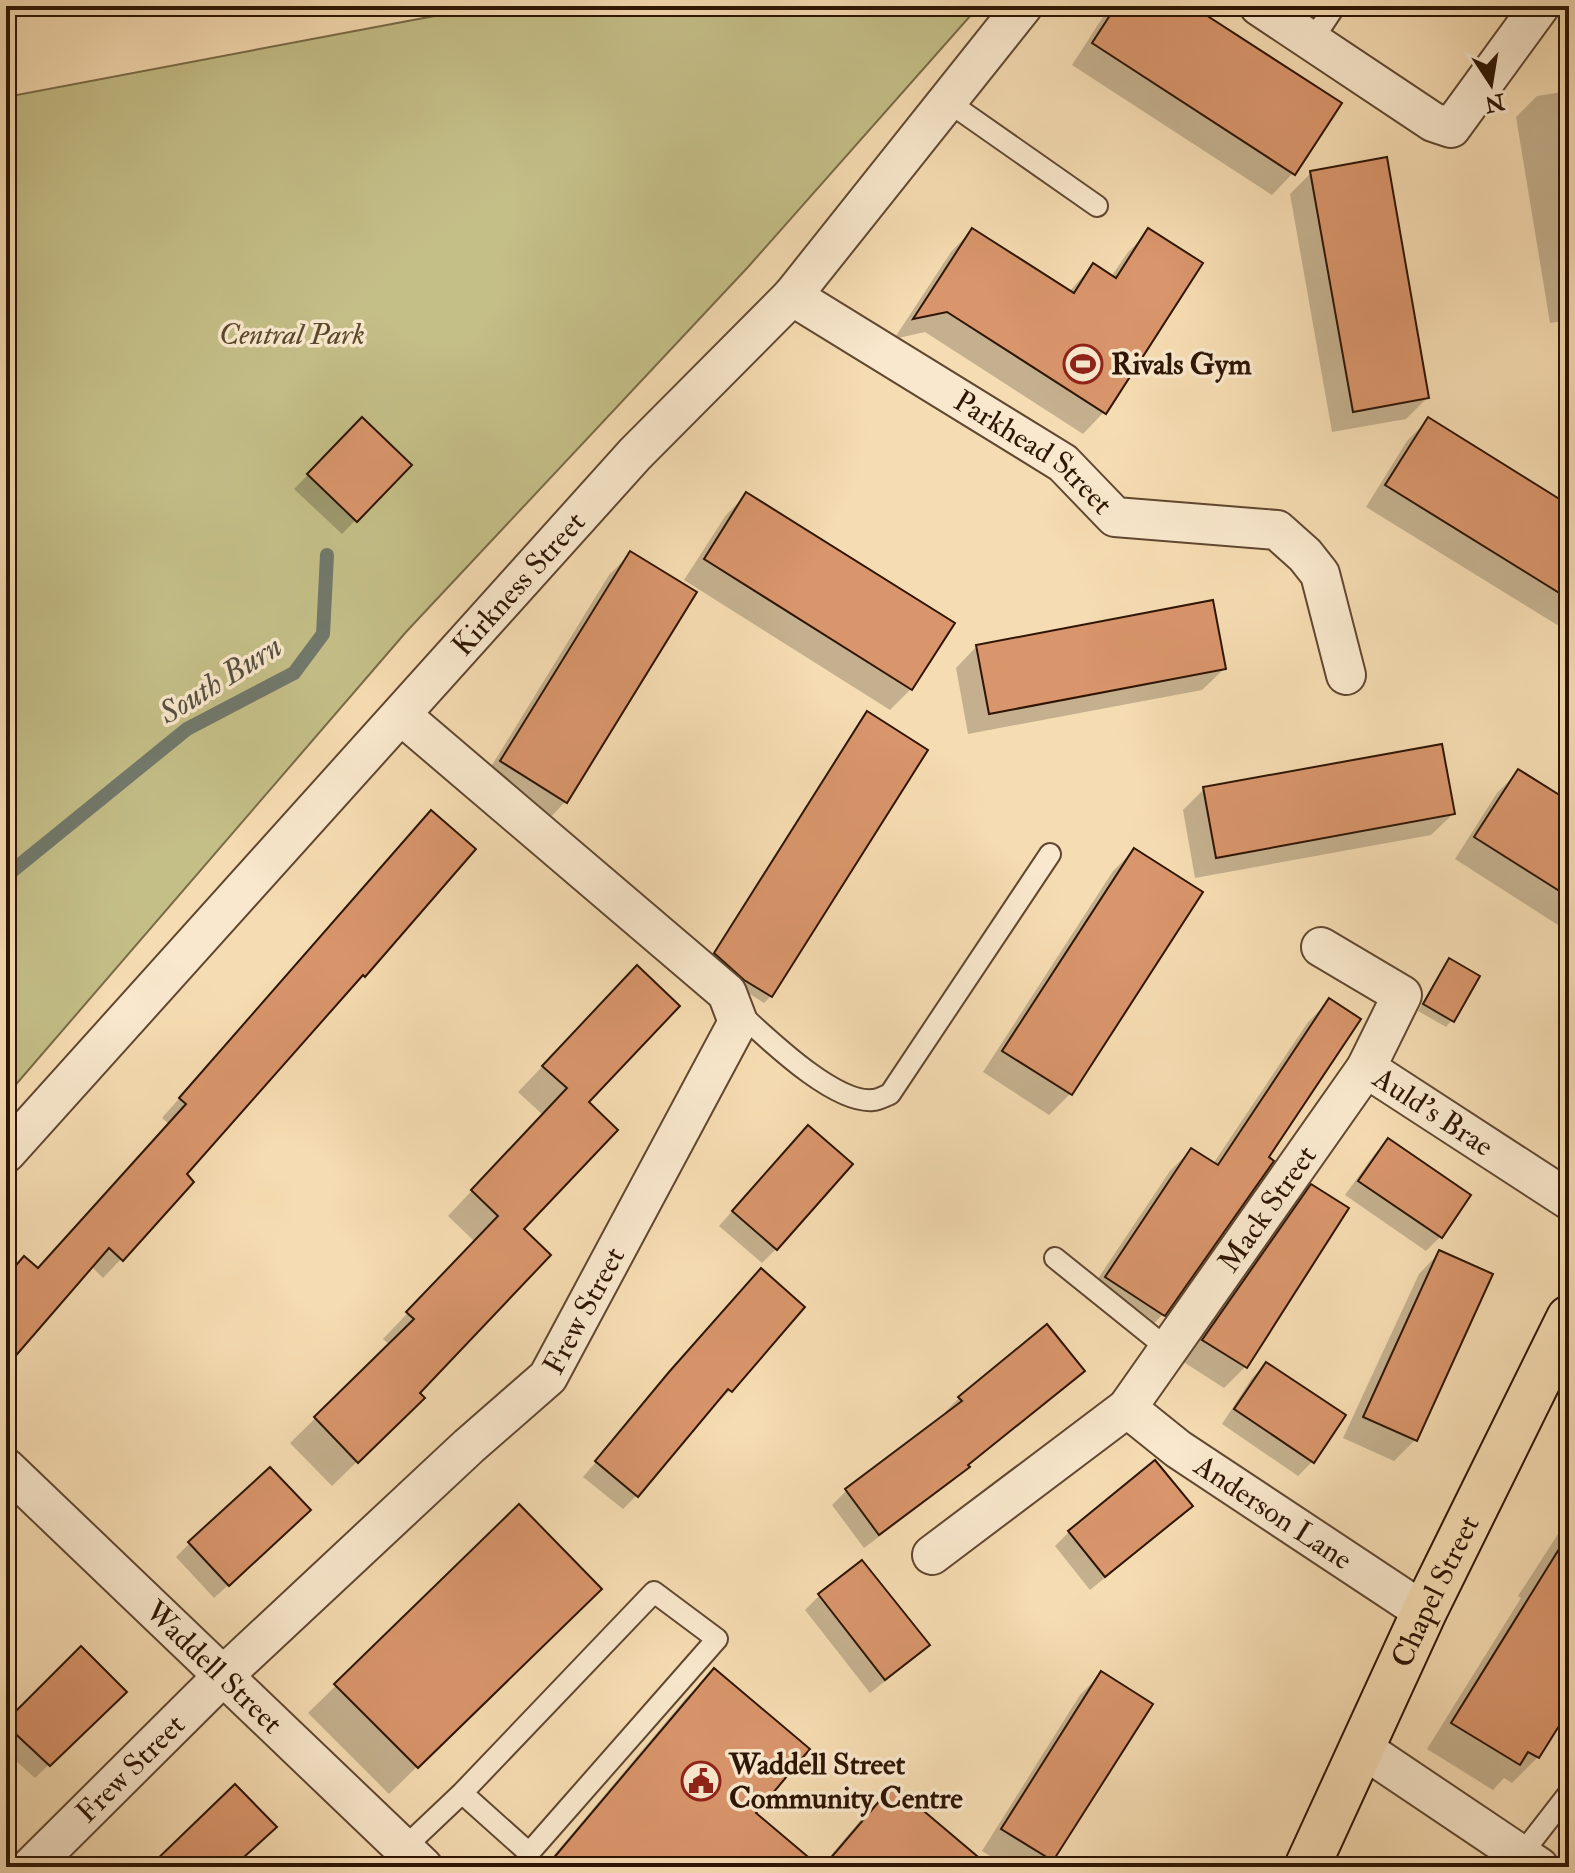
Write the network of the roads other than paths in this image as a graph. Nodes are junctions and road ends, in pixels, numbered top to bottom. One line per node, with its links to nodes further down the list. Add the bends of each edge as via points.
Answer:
1 (1023, 6): 6 (street, Kirkness Street)
2 (1259, 6): 5 (street)
3 (1335, 6): 5 (lane)
4 (1540, 6): 5 (street, via 1451,128 1433,122)
5 (1311, 42)
6 (947, 101): 7 (lane); 8 (street, Kirkness Street)
7 (1097, 206)
8 (792, 296): 9 (street, Parkhead Street, via 1063,463 1115,517 1277,530 1320,574); 10 (street, Kirkness Street, via 635,454)
9 (1346, 675)
10 (401, 715): 13 (street, via 727,993); 15 (street, Kirkness Street)
11 (1050, 854): 13 (lane, via 890,1094 873,1100 846,1096 777,1048)
12 (1321, 947): 14 (street, Auld's Brae, via 1402,995)
13 (732, 1006): 24 (street, Frew Street, via 738,1022 548,1377)
14 (1366, 1068): 16 (street, Auld's Brae); 19 (street, Mack Street)
15 (6, 1153)
16 (1569, 1200)
17 (1055, 1258): 19 (lane)
18 (1569, 1318): 23 (main road, Chapel Street)
19 (1168, 1349): 20 (street, Mack Street)
20 (1127, 1408): 22 (street, Mack Street); 23 (street, Anderson Lane, via 1178,1449)
21 (6, 1468): 24 (street, Waddell Street)
22 (932, 1555)
23 (1424, 1612): 25 (main road, Chapel Street)
24 (224, 1675): 28 (street, Waddell Street); 30 (street, Frew Street)
25 (1362, 1748): 29 (street); 31 (main road, Chapel Street)
26 (462, 1793): 26 (lane, via 529,1853 717,1639 654,1592); 28 (lane)
27 (1569, 1793): 29 (lane)
28 (413, 1858)
29 (1530, 1861)
30 (31, 1867)
31 (1307, 1867)

